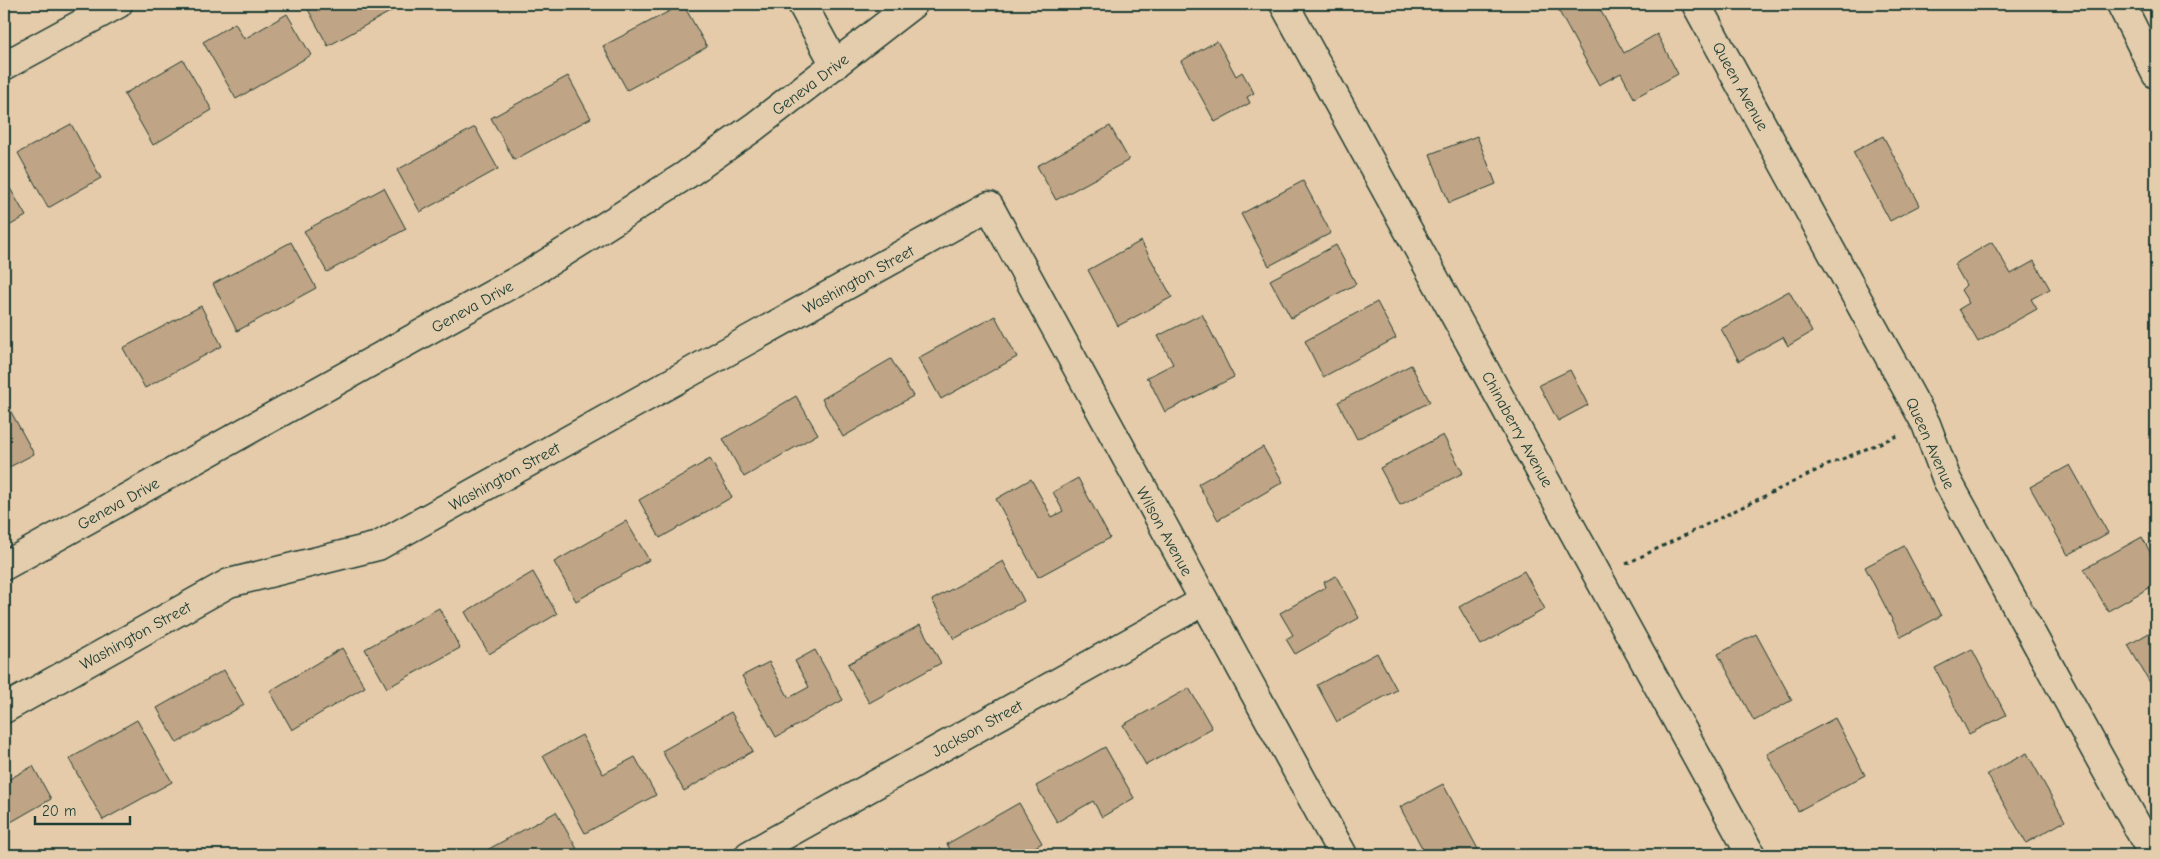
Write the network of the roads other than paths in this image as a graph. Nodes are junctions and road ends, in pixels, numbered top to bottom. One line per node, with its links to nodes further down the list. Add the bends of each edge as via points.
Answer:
1 (118, 4): 8 (street)
2 (802, 4): 7 (street)
3 (913, 4): 7 (street, Geneva Drive)
4 (1284, 4): 16 (street, Chinaberry Avenue)
5 (1696, 4): 17 (street, Queen Avenue, via 1926,424 1947,480)
6 (2121, 4): 9 (street)
7 (835, 65): 11 (street, Geneva Drive, via 686,175 531,274)
8 (4, 66)
9 (2156, 74)
10 (989, 206): 12 (street, Wilson Avenue); 13 (street, Washington Street, via 378,546 229,583)
11 (4, 566)
12 (1204, 602): 14 (street, Jackson Street); 15 (street, Wilson Avenue)
13 (4, 709)
14 (750, 855)
15 (1342, 855)
16 (1751, 855)
17 (2152, 855)

